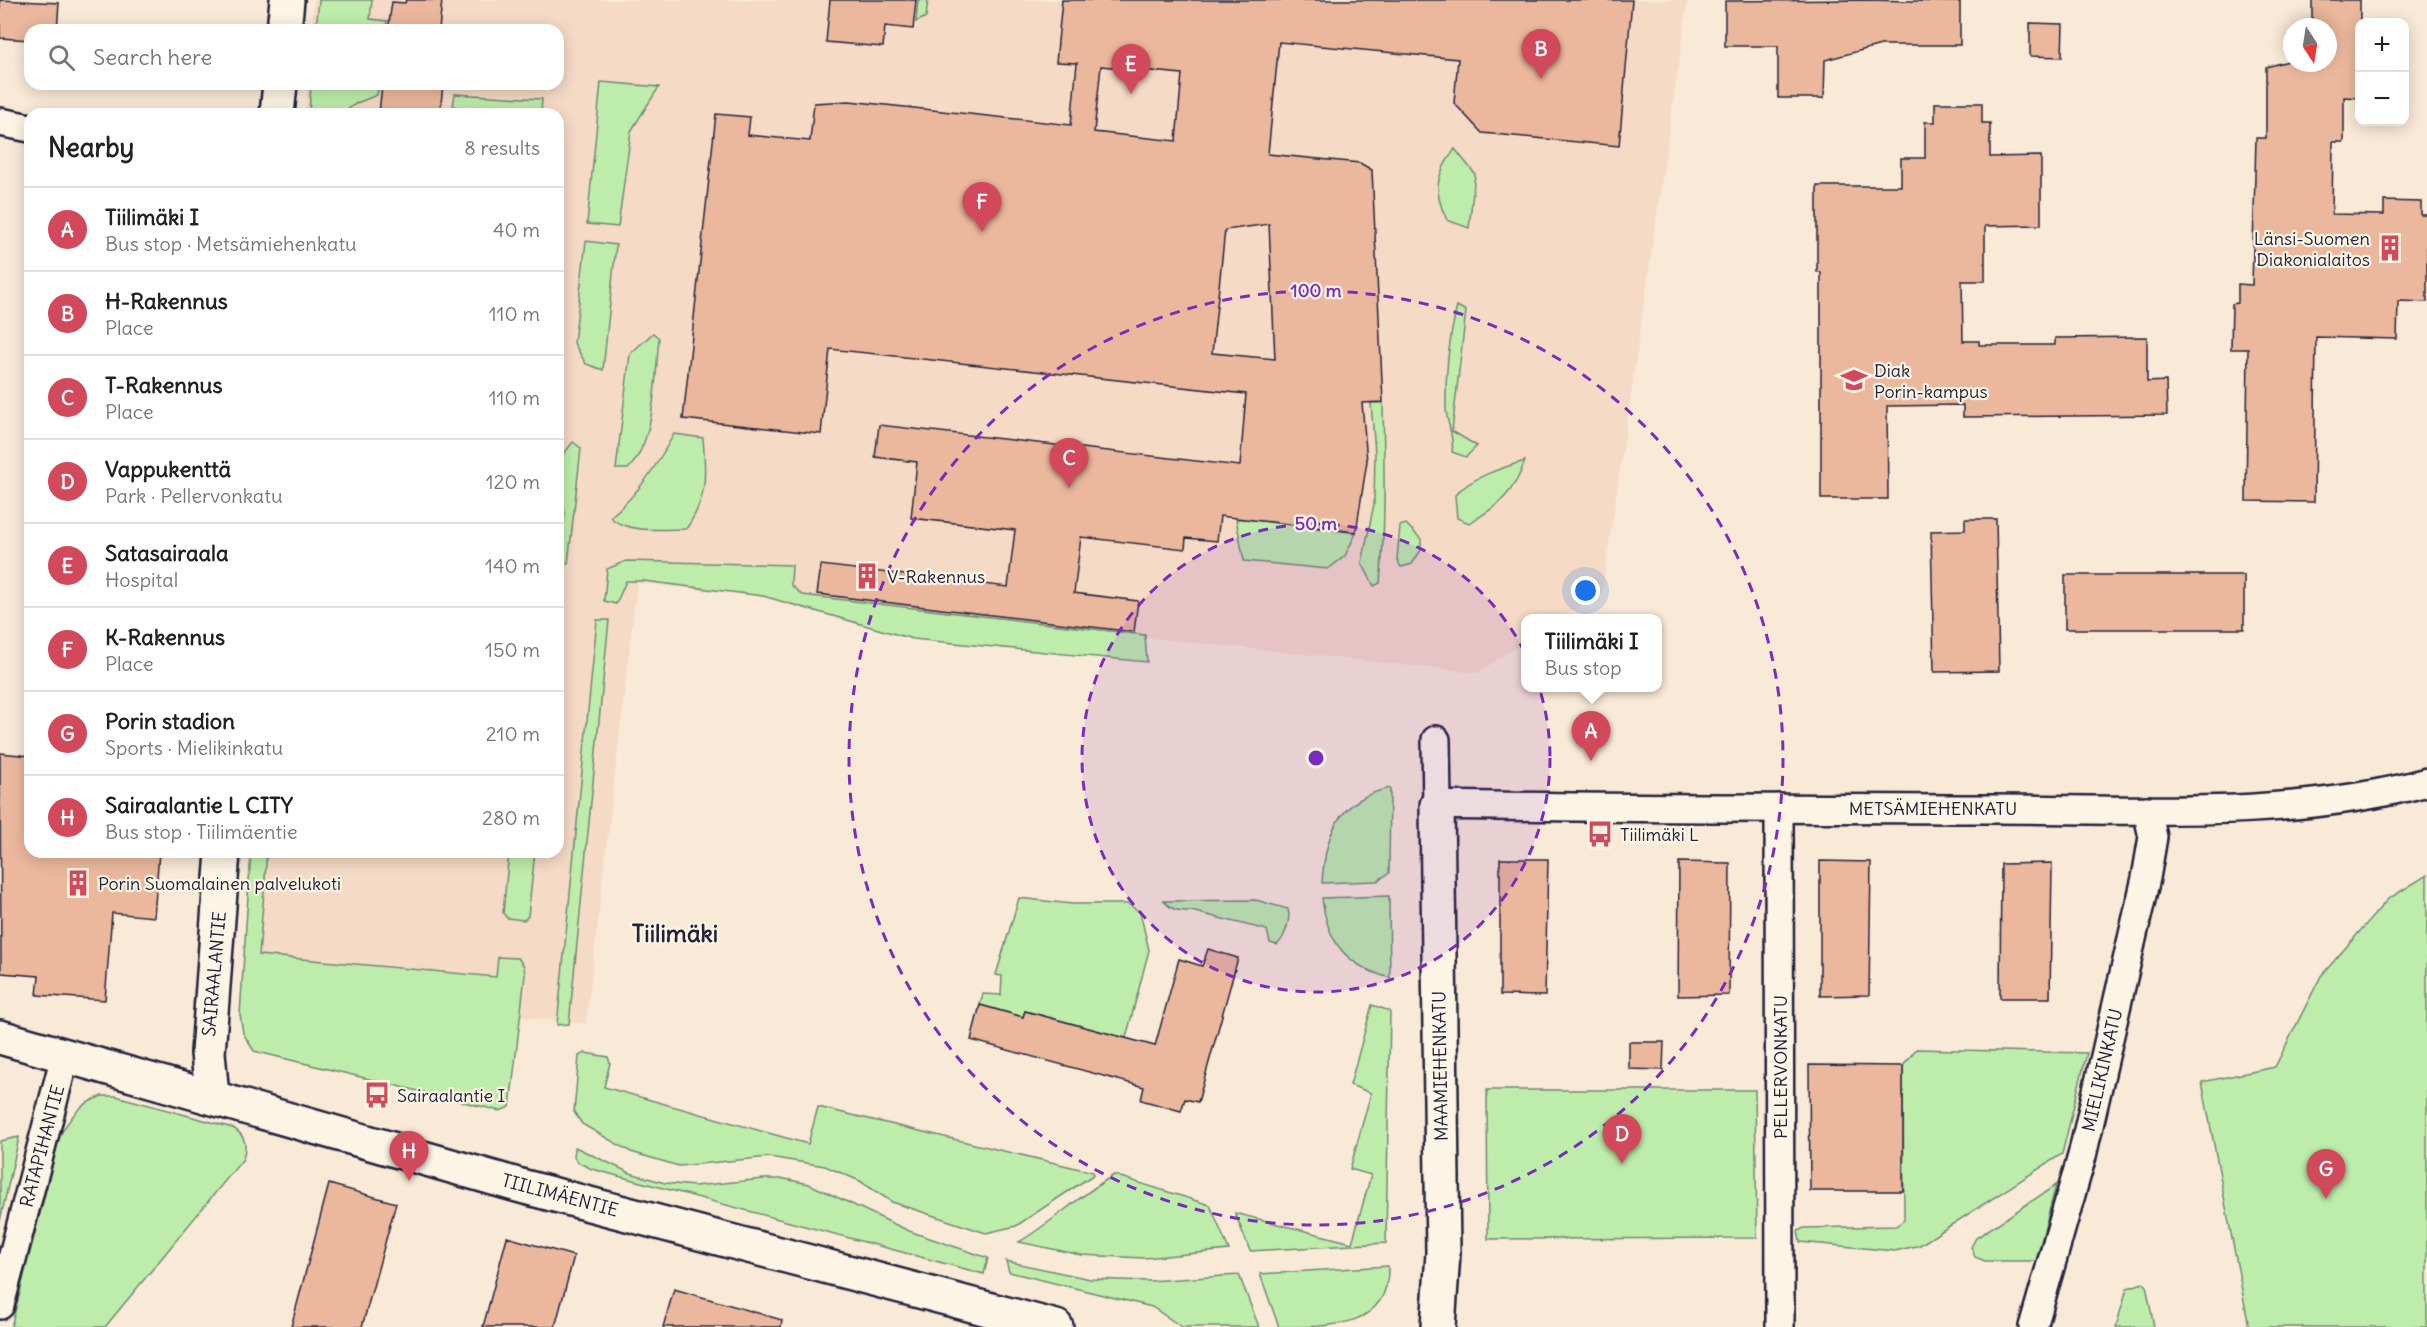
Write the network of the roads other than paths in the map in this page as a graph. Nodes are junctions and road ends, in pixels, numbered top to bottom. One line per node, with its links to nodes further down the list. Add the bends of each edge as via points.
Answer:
1 (287, 0): 2 (street)
2 (285, 24)
3 (279, 90): 4 (street)
4 (277, 108)
5 (0, 122): 6 (street)
6 (24, 127)
7 (1436, 740): 9 (street)
8 (2427, 782): 11 (street, METSÄMIEHENKATU, via 2366,795 2275,806)
9 (1437, 805): 10 (street, METSÄMIEHENKATU); 18 (street, MAAMIEHENKATU, via 1443,1253)
10 (1779, 808): 11 (street, METSÄMIEHENKATU); 19 (street, PELLERVONKATU)
11 (2147, 810): 20 (street, MIELIKINKATU, via 2153,837 2146,878 2082,1156)
12 (223, 858): 15 (street, SAIRAALANTIE, via 208,1053)
13 (0, 1037): 14 (street, TIILIMÄENTIE)
14 (65, 1056): 15 (street, TIILIMÄENTIE); 16 (street, RATAPIHANTIE)
15 (212, 1096): 17 (street, TIILIMÄENTIE, via 521,1186)
16 (0, 1305)
17 (1056, 1327)
18 (1437, 1327)
19 (1780, 1327)
20 (2033, 1327)

